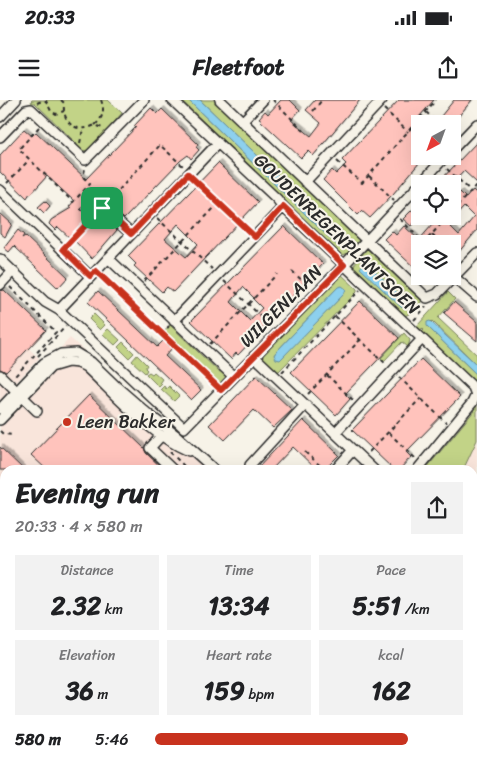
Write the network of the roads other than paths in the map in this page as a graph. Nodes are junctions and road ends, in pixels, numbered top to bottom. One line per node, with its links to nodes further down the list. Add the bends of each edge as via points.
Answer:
1 (16, 100): 7 (street)
2 (144, 100): 10 (street, via 86,158 31,109 26,110)
3 (172, 100): 12 (street, GOUDENREGENPLANTSOEN)
4 (220, 100): 8 (street, GOUDENREGENPLANTSOEN)
5 (263, 100): 8 (street)
6 (380, 102): 15 (street)
7 (0, 117)
8 (242, 122): 15 (street, GOUDENREGENPLANTSOEN)
9 (477, 124): 11 (street)
10 (0, 137)
11 (461, 141)
12 (218, 143): 19 (street, GOUDENREGENPLANTSOEN); 20 (street)
13 (437, 165): 14 (street, WILGENLAAN)
14 (428, 175)
15 (305, 182): 21 (street, GOUDENREGENPLANTSOEN)
16 (0, 190): 28 (street)
17 (411, 194): 21 (street, WILGENLAAN)
18 (95, 201): 20 (street)
19 (283, 206): 25 (street, GOUDENREGENPLANTSOEN); 36 (street)
20 (131, 234): 23 (street)
21 (367, 240): 25 (street, WILGENLAAN); 30 (street, GOUDENREGENPLANTSOEN)
22 (477, 253): 26 (street)
23 (108, 258): 28 (street); 36 (street)
24 (0, 259): 27 (street)
25 (344, 265): 37 (street, GOUDENREGENPLANTSOEN); 38 (street, WILGENLAAN)
26 (461, 270)
27 (13, 271): 29 (street); 35 (street, via 45,302)
28 (93, 274): 35 (street)
29 (2, 283)
30 (411, 283)
31 (461, 283): 34 (street)
32 (414, 285): 33 (street, GOUDENREGENPLANTSOEN, via 427,298)
33 (446, 285)
34 (477, 296)
35 (59, 310): 40 (street, WILGENLAAN, via 184,428)
36 (174, 320): 40 (street)
37 (422, 339): 42 (street, GOUDENREGENPLANTSOEN, via 473,387); 47 (street)
38 (254, 356): 40 (street, WILGENLAAN); 43 (street)
39 (0, 375): 41 (street)
40 (234, 377)
41 (20, 394): 44 (street); 45 (street); 46 (street); 48 (street, via 51,367 68,362 78,364 86,367); 50 (street, via 44,363 60,354 76,353 91,362)
42 (476, 395): 56 (street)
43 (303, 403): 47 (street); 53 (street)
44 (0, 409)
45 (37, 411)
46 (0, 420)
47 (335, 433): 49 (street)
48 (161, 436): 50 (street); 51 (street, via 150,448)
49 (353, 450): 54 (street); 55 (street)
50 (195, 454): 52 (street)
51 (168, 465)
52 (209, 465)
53 (250, 465)
54 (340, 465)
55 (369, 465)
56 (421, 465)

